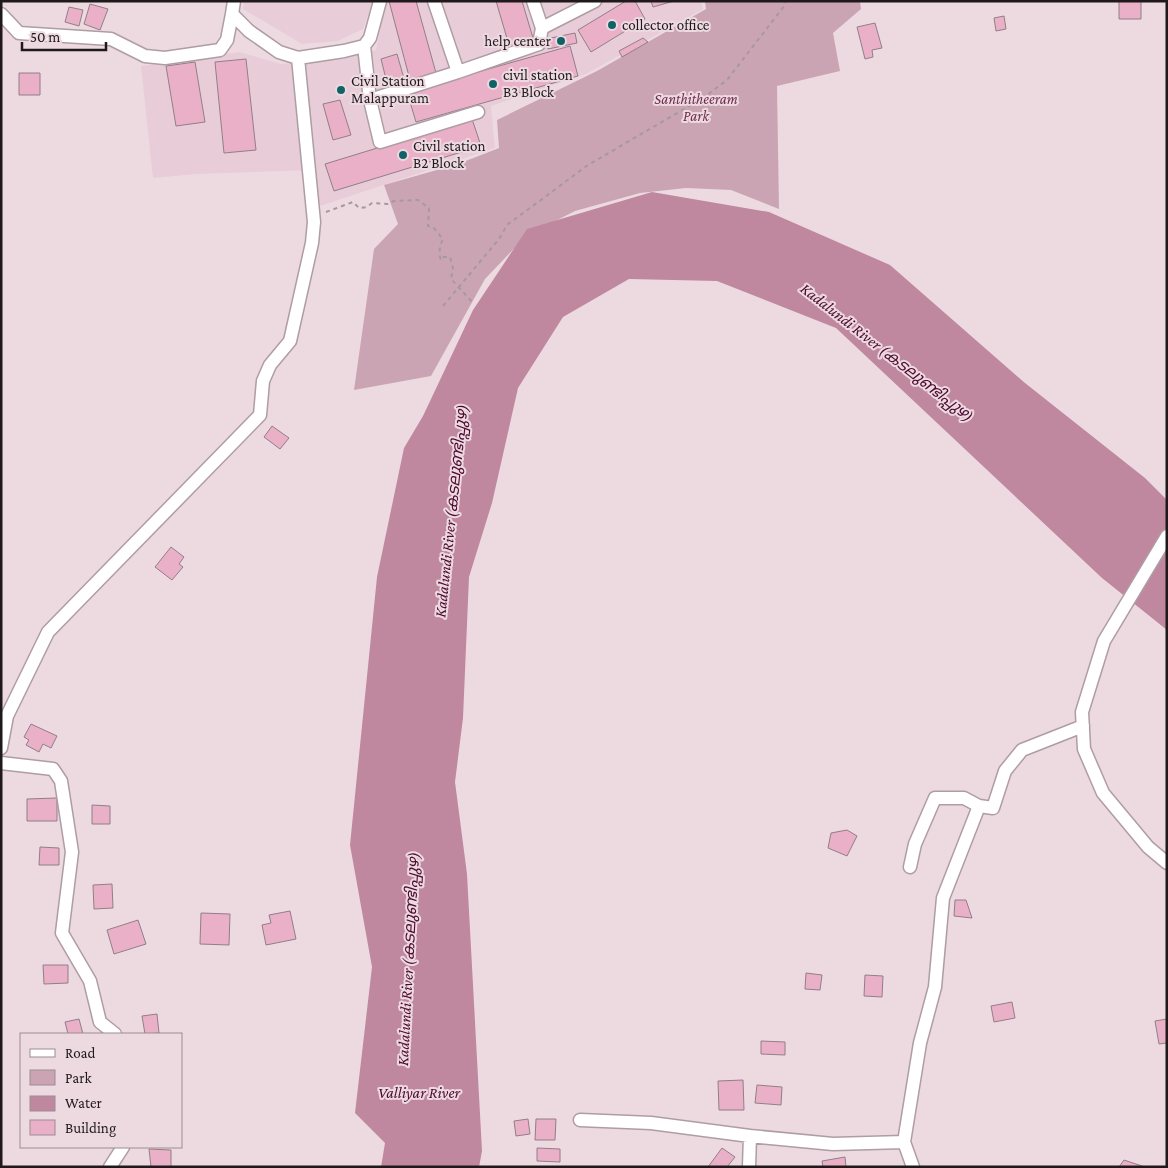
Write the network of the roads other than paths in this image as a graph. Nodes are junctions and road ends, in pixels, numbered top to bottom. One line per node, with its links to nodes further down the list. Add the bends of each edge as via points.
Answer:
1 (234, 1): 7 (street)
2 (380, 1): 9 (street, via 370,38)
3 (434, 1): 11 (street)
4 (533, 1): 8 (street)
5 (594, 1): 8 (street)
6 (1, 14): 7 (street, via 19,33 111,39 145,56 165,58 220,50 227,40)
7 (232, 14): 10 (street, via 249,31 279,52)
8 (542, 28): 11 (street, via 539,44)
9 (364, 46): 10 (street); 12 (street)
10 (298, 58): 16 (street, via 313,215 312,243 290,341 270,365 263,381 260,415 48,632 7,716)
11 (458, 72): 12 (street)
12 (370, 100): 13 (street, via 380,142)
13 (478, 112)
14 (1167, 536): 15 (street, via 1104,641 1082,712)
15 (1083, 726): 18 (street, via 1022,750 1005,771 993,808); 19 (street, via 1084,749 1103,793 1148,847)
16 (1, 749): 17 (street)
17 (2, 763): 21 (street, via 53,769 61,781 72,852 62,933 90,982 100,1022)
18 (979, 806): 20 (street, via 964,798 935,798 915,844); 24 (street, via 943,898 935,987 920,1043)
19 (1167, 863)
20 (910, 867)
21 (114, 1033)
22 (580, 1120): 23 (street, via 651,1123)
23 (750, 1136): 24 (street, via 833,1144); 27 (street)
24 (904, 1142): 28 (street)
25 (122, 1148): 26 (street)
26 (110, 1167)
27 (749, 1167)
28 (913, 1167)

